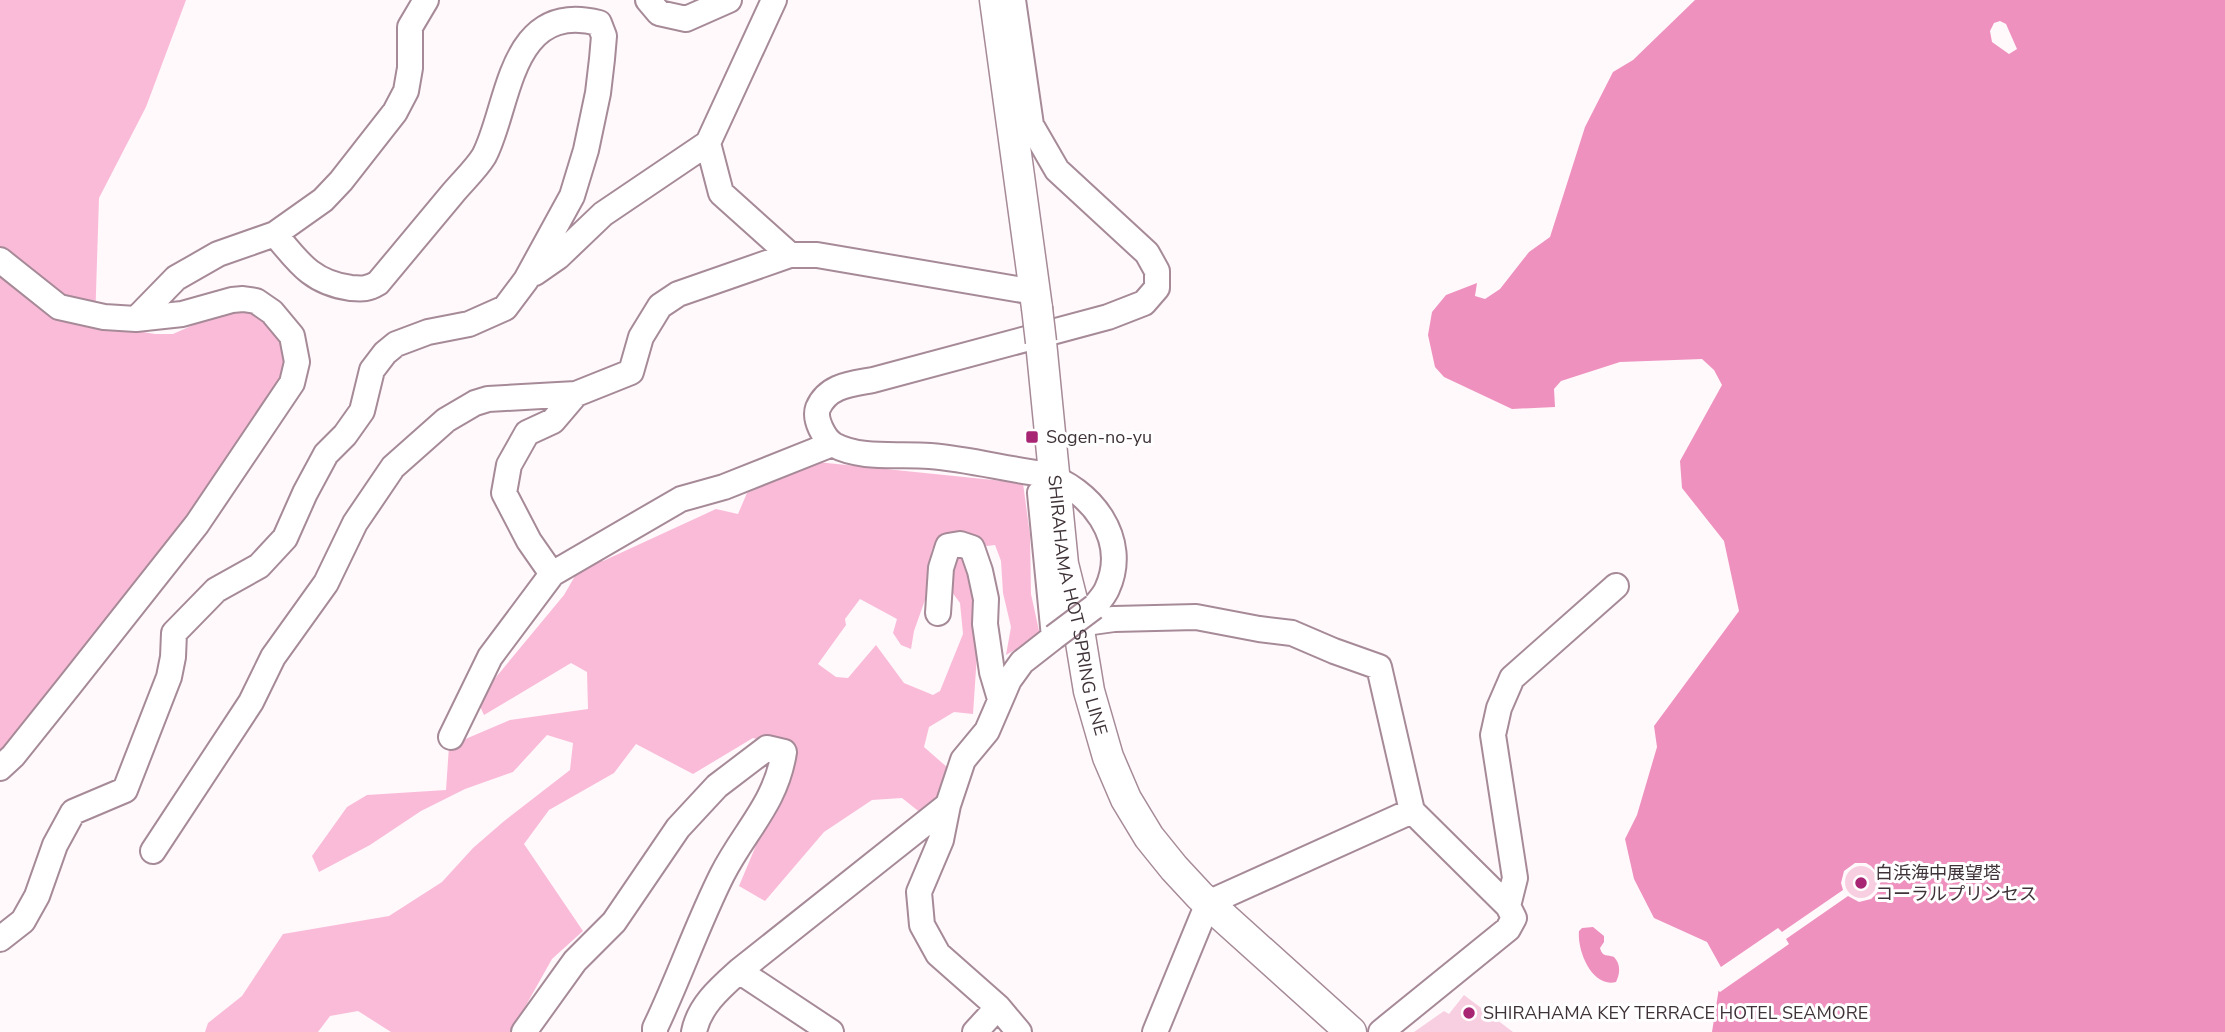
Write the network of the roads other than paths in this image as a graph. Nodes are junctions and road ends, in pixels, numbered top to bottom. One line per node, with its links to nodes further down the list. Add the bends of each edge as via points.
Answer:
1 (426, 0): 8 (street, via 410,27 408,80 395,112 323,200)
2 (648, 0): 3 (street, via 659,13 686,19)
3 (729, 0)
4 (775, 0): 7 (street)
5 (995, 0): 12 (main road, SHIRAHAMA HOT SPRING LINE)
6 (1013, 0): 15 (street, via 1031,125 1057,170 1147,253 1157,271 1157,288 1144,303 1108,317 837,387 817,411 818,424)
7 (708, 143): 9 (street, via 720,193); 11 (street, via 603,214)
8 (275, 234): 11 (street, via 295,259 324,282 367,290 378,284 484,156 514,57 528,28 549,13 576,12 599,23 604,36 598,93 572,196); 13 (street, via 218,254 176,278)
9 (790, 255): 12 (street, via 817,256); 14 (street, via 678,294 660,306 641,337 631,372)
10 (0, 260): 13 (street, via 59,307)
11 (526, 280): 29 (street, via 505,308 469,324 396,344 378,362 362,411 326,454 285,538 258,566 216,590 174,633 169,677 125,790 73,812 23,921)
12 (1035, 300): 16 (main road, SHIRAHAMA HOT SPRING LINE, bridge)
13 (136, 319): 23 (street, via 182,314 232,300 256,301 292,336 297,362 292,383 197,524)
14 (576, 394): 17 (street, via 553,421 527,433 509,465 505,494); 26 (street, via 475,403 446,420 393,467 355,523 326,583 273,657 251,702)
15 (832, 444): 16 (street, via 853,452 931,456); 17 (street, via 681,499)
16 (1055, 481): 20 (main road, SHIRAHAMA HOT SPRING LINE, via 1063,564); 20 (street, via 1087,499 1112,539 1114,555 1107,591)
17 (552, 575): 22 (street, via 490,657)
18 (1616, 586): 28 (street, via 1512,678 1499,708 1493,735 1515,878)
19 (938, 613): 21 (street, via 941,568 948,547 972,548 986,599 985,624)
20 (1075, 623): 21 (street, via 1022,662); 25 (street, via 1196,617 1292,633 1378,667); 27 (main road, SHIRAHAMA HOT SPRING LINE, via 1108,757 1126,799 1149,837)
21 (1000, 699): 24 (street, via 987,731 963,760)
22 (451, 737)
23 (0, 768)
24 (948, 805): 30 (street); 31 (street, via 941,840 919,892 922,925 939,954)
25 (1412, 811): 27 (street); 28 (street)
26 (153, 851)
27 (1208, 903): 38 (street); 39 (main road, SHIRAHAMA HOT SPRING LINE)
28 (1508, 906): 40 (street, via 1514,918 1508,929)
29 (0, 939)
30 (739, 971): 34 (street, via 712,996); 35 (street)
31 (998, 1007): 36 (street); 37 (street)
32 (524, 1032): 33 (street, via 575,961 614,922 678,828 717,786 767,748 784,751 781,770 761,815 723,874)
33 (655, 1032)
34 (694, 1032)
35 (831, 1032)
36 (975, 1032)
37 (1019, 1032)
38 (1155, 1032)
39 (1351, 1032)
40 (1381, 1032)

